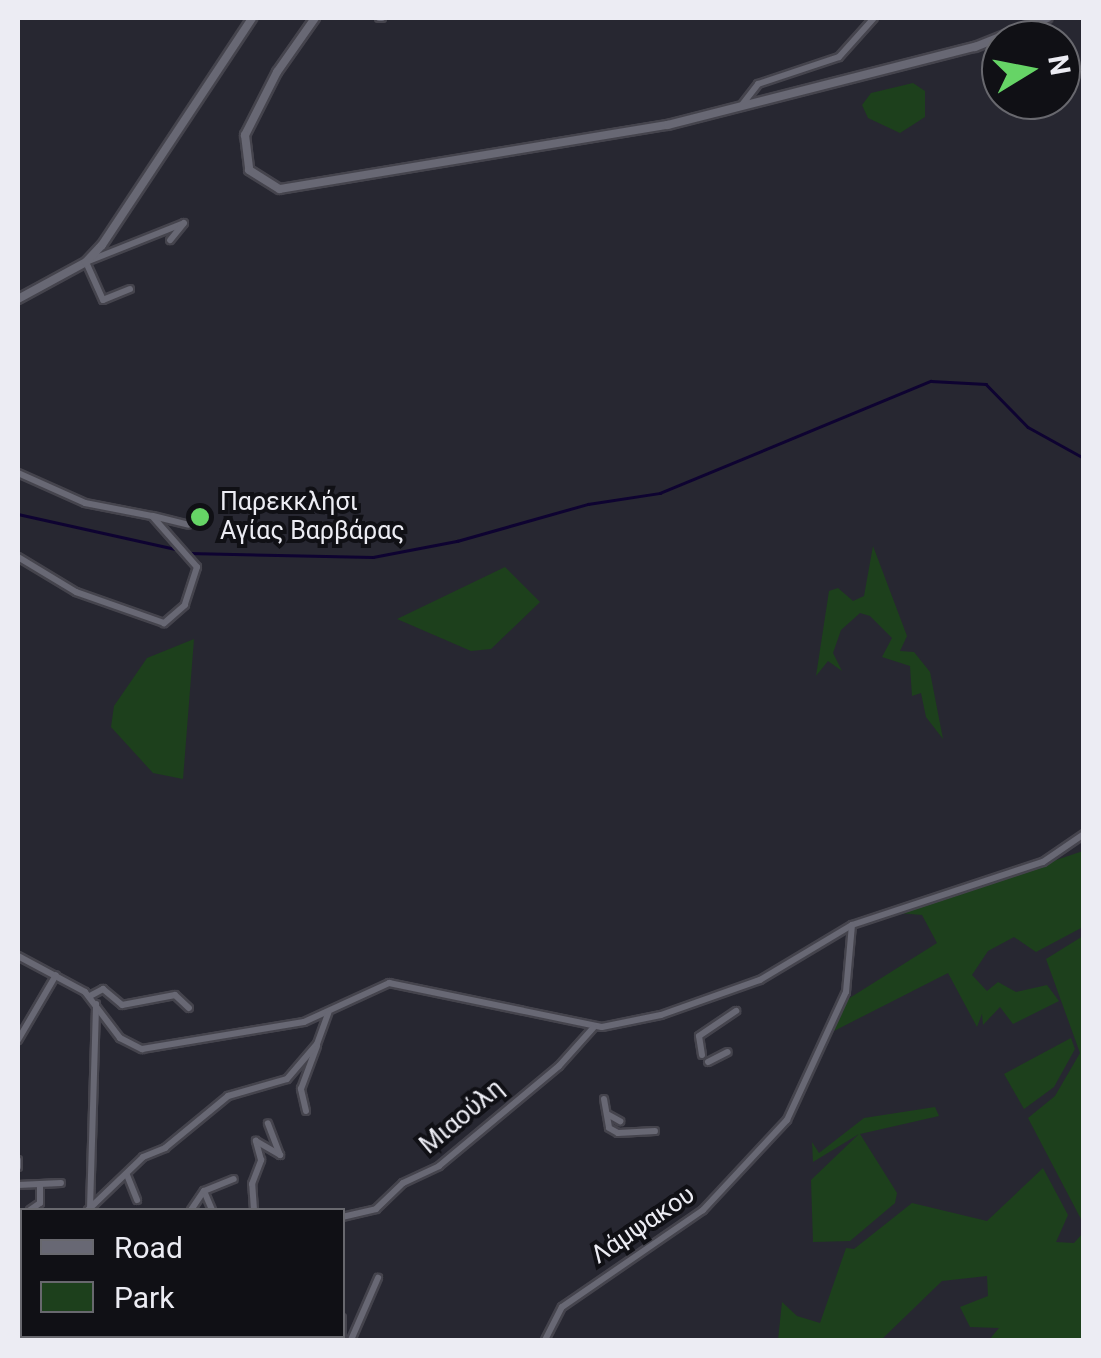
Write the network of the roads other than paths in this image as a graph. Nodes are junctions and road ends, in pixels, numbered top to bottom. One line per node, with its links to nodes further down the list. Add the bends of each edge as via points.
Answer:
1 (252, 18): 7 (street)
2 (315, 18): 5 (street, via 276,72 244,135 249,170 280,189 424,161 565,145)
3 (874, 18): 5 (street, via 839,57 758,84)
4 (1047, 18): 5 (street, via 975,47)
5 (742, 106)
6 (170, 240): 7 (street, via 184,223)
7 (86, 262): 8 (street, via 103,300); 9 (street)
8 (130, 288)
9 (18, 299)
10 (18, 474): 11 (street, via 84,503)
11 (152, 516): 12 (street); 13 (street, via 197,567 185,604 164,623 76,592)
12 (188, 525)
13 (18, 557)
14 (1084, 834): 15 (street, via 1043,862)
15 (852, 925): 23 (street, via 760,980 661,1015); 51 (street, Λάμψακου, via 846,992 788,1120 703,1210 562,1307)
16 (18, 956): 17 (street)
17 (56, 975): 18 (street); 24 (street)
18 (90, 996): 19 (street); 20 (street, via 104,988 124,1005 176,995)
19 (96, 1004): 22 (street, via 120,1038 143,1049); 43 (street)
20 (189, 1008)
21 (736, 1011): 27 (street, via 699,1036)
22 (328, 1013): 23 (street, via 389,984 405,984); 25 (street)
23 (594, 1027): 48 (street, Μιαούλη, via 558,1066 438,1166 398,1187 376,1209)
24 (18, 1040)
25 (317, 1044): 29 (street, via 302,1088); 35 (street, via 284,1082 228,1096)
26 (728, 1052): 28 (street)
27 (702, 1054)
28 (708, 1062)
29 (306, 1111)
30 (620, 1121): 32 (street, via 609,1116 604,1100 609,1128)
31 (268, 1123): 47 (street, via 280,1155 256,1139)
32 (655, 1131)
33 (18, 1160): 34 (street)
34 (18, 1167)
35 (127, 1175): 41 (street, via 141,1187); 44 (street)
36 (234, 1179): 40 (street)
37 (61, 1183): 39 (street)
38 (18, 1185): 39 (street)
39 (40, 1185): 42 (street, via 40,1203)
40 (204, 1191): 45 (street); 46 (street)
41 (137, 1200)
42 (33, 1208)
43 (89, 1208)
44 (91, 1208)
45 (192, 1208)
46 (211, 1208)
47 (254, 1208)
48 (345, 1215)
49 (378, 1278): 50 (street)
50 (351, 1340)
51 (544, 1340)

